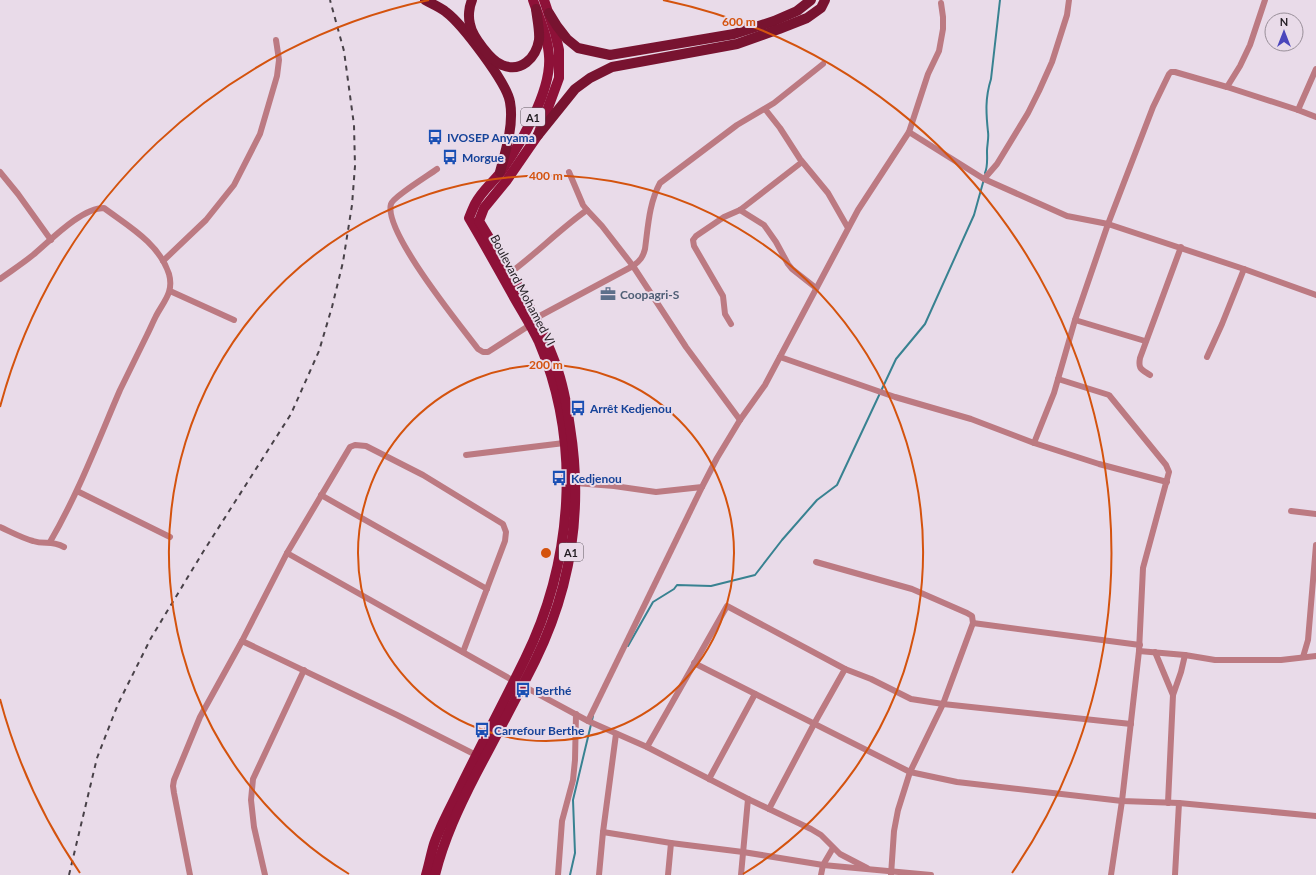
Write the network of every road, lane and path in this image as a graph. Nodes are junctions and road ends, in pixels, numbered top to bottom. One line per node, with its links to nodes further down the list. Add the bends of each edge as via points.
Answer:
1 (425, 0): 23 (highway, via 446,12 465,31 502,82 510,101 510,126)
2 (472, 0): 9 (highway, via 469,7 470,24 475,37 488,54 501,65 515,68 533,58 536,50 539,39)
3 (811, 0): 10 (highway, via 797,11 734,34 610,55 578,48 567,40)
4 (825, 0): 19 (highway, via 821,8 807,18 737,44 612,67 575,89)
5 (1068, 0): 25 (street, via 1065,22 1039,91 997,164)
6 (1265, 0): 14 (street, via 1250,45)
7 (545, 1): 10 (main road, Boulevard Mohamed VI / A1)
8 (942, 3): 18 (street, via 943,23 939,51 928,74)
9 (534, 4): 23 (main road, Boulevard Mohamed VI / A1, via 550,56 548,72 539,105)
10 (549, 13): 19 (main road, Boulevard Mohamed VI / A1, via 558,50 559,78)
11 (276, 40): 32 (street, via 279,60 275,84 260,134 234,185 206,220)
12 (823, 64): 15 (street)
13 (1316, 69): 16 (street)
14 (1227, 87): 16 (street); 28 (street, via 1175,72 1169,74 1153,107)
15 (765, 109): 20 (street); 33 (street, via 737,125 660,183 652,205 643,257)
16 (1298, 110): 17 (street)
17 (1316, 117)
18 (909, 132): 25 (street); 29 (street)
19 (538, 135): 35 (main road, Boulevard Mohamed VI / A1, via 484,208 479,221)
20 (802, 162): 27 (street); 29 (street, via 823,186)
21 (437, 169): 42 (street, via 391,203 395,227 404,246 426,280 478,349 483,352 488,352)
22 (0, 172): 30 (street)
23 (500, 172): 42 (main road, Boulevard Mohamed VI / A1, via 476,203 469,218)
24 (570, 172): 26 (street)
25 (984, 179): 28 (street, via 1067,216)
26 (587, 210): 33 (street); 35 (street)
27 (740, 210): 37 (street, via 764,225 792,269); 43 (street, via 724,217 693,240 725,300 725,314)
28 (1108, 224): 31 (street); 41 (street)
29 (848, 228): 37 (street)
30 (51, 240): 32 (street, via 92,210 104,208 150,244); 36 (street)
31 (1181, 247): 34 (street); 44 (street)
32 (163, 261): 38 (street, via 169,275)
33 (634, 266): 42 (street); 49 (street, via 686,347)
34 (1244, 269): 39 (street); 46 (street)
35 (510, 273): 42 (main road, Boulevard Mohamed VI / A1)
36 (0, 279)
37 (816, 288): 45 (street)
38 (170, 290): 40 (street); 56 (street, via 121,388)
39 (1316, 295)
40 (234, 320)
41 (1075, 320): 44 (street); 48 (street)
42 (533, 321): 50 (main road, Boulevard Mohamed VI / A1, via 550,371); 54 (main road, Boulevard Mohamed VI / A1, via 556,366 563,390 573,445)
43 (731, 324)
44 (1145, 342): 47 (street, via 1138,364 1140,369)
45 (780, 357): 49 (street, via 765,385); 51 (street, via 895,398 971,418)
46 (1207, 357)
47 (1150, 375)
48 (1058, 379): 51 (street); 53 (street, via 1110,395 1166,465 1169,472)
49 (740, 420): 55 (street)
50 (564, 443): 52 (street); 79 (main road, Boulevard Mohamed VI / A1, via 567,503 563,537 550,595)
51 (1034, 443): 53 (street)
52 (466, 454)
53 (1167, 482): 70 (street, via 1143,568)
54 (575, 483): 55 (street, via 656,492); 79 (main road, Boulevard Mohamed VI / A1, via 573,538 562,592 535,661)
55 (702, 486): 84 (street)
56 (77, 491): 61 (street); 62 (street)
57 (321, 495): 65 (street); 67 (street); 67 (street, via 350,447 354,445 366,446 423,475 503,524 506,532 505,542)
58 (1291, 511): 59 (street)
59 (1316, 514)
60 (0, 527): 62 (street, via 33,541)
61 (170, 537)
62 (50, 542): 64 (street)
63 (1316, 545): 74 (street, via 1308,640)
64 (64, 547)
65 (287, 554): 69 (street); 71 (street)
66 (816, 562): 68 (street, via 912,590 967,612 972,616)
67 (487, 589): 71 (street)
68 (973, 623): 70 (street); 82 (street)
69 (242, 640): 78 (street); 105 (street, via 200,717 174,780)
70 (1139, 648): 72 (street); 86 (street)
71 (463, 652): 79 (street)
72 (1155, 652): 73 (street); 81 (street)
73 (1185, 655): 74 (street, via 1215,660 1281,660); 81 (street)
74 (1303, 656): 75 (street)
75 (1316, 656)
76 (694, 663): 77 (street, via 727,606); 80 (street); 88 (street)
77 (845, 669): 82 (street, via 911,698); 85 (street)
78 (304, 670): 89 (street); 106 (street, via 253,779 251,800 254,827)
79 (518, 683): 83 (street); 89 (main road, Boulevard Mohamed VI / A1); 108 (main road, Boulevard Mohamed VI / A1, via 455,816)
80 (755, 694): 85 (street); 91 (street)
81 (1173, 695): 94 (street)
82 (943, 704): 86 (street); 90 (street)
83 (576, 714): 84 (street); 109 (street, via 574,780 562,821)
84 (588, 721): 87 (street)
85 (814, 724): 90 (street); 96 (street)
86 (1131, 724): 93 (street)
87 (616, 734): 88 (street); 98 (street)
88 (647, 748): 91 (street)
89 (476, 755): 107 (main road, Boulevard Mohamed VI / A1, via 435,844)
90 (910, 772): 93 (street, via 957,782); 104 (street, via 894,831)
91 (709, 779): 92 (street)
92 (748, 799): 96 (street); 101 (street)
93 (1122, 801): 94 (street); 115 (street)
94 (1168, 803): 95 (street)
95 (1179, 803): 97 (street); 116 (street)
96 (769, 809): 100 (street, via 821,835)
97 (1316, 816)
98 (603, 832): 99 (street); 110 (street)
99 (671, 843): 101 (street); 111 (street)
100 (833, 848): 102 (street); 103 (street)
101 (742, 852): 102 (street); 112 (street)
102 (823, 865): 103 (street); 113 (street)
103 (867, 868): 104 (street)
104 (892, 873): 114 (street)
105 (190, 875)
106 (265, 875)
107 (426, 875)
108 (434, 875)
109 (558, 875)
110 (599, 875)
111 (668, 875)
112 (741, 875)
113 (821, 875)
114 (931, 875)
115 (1111, 875)
116 (1175, 875)

